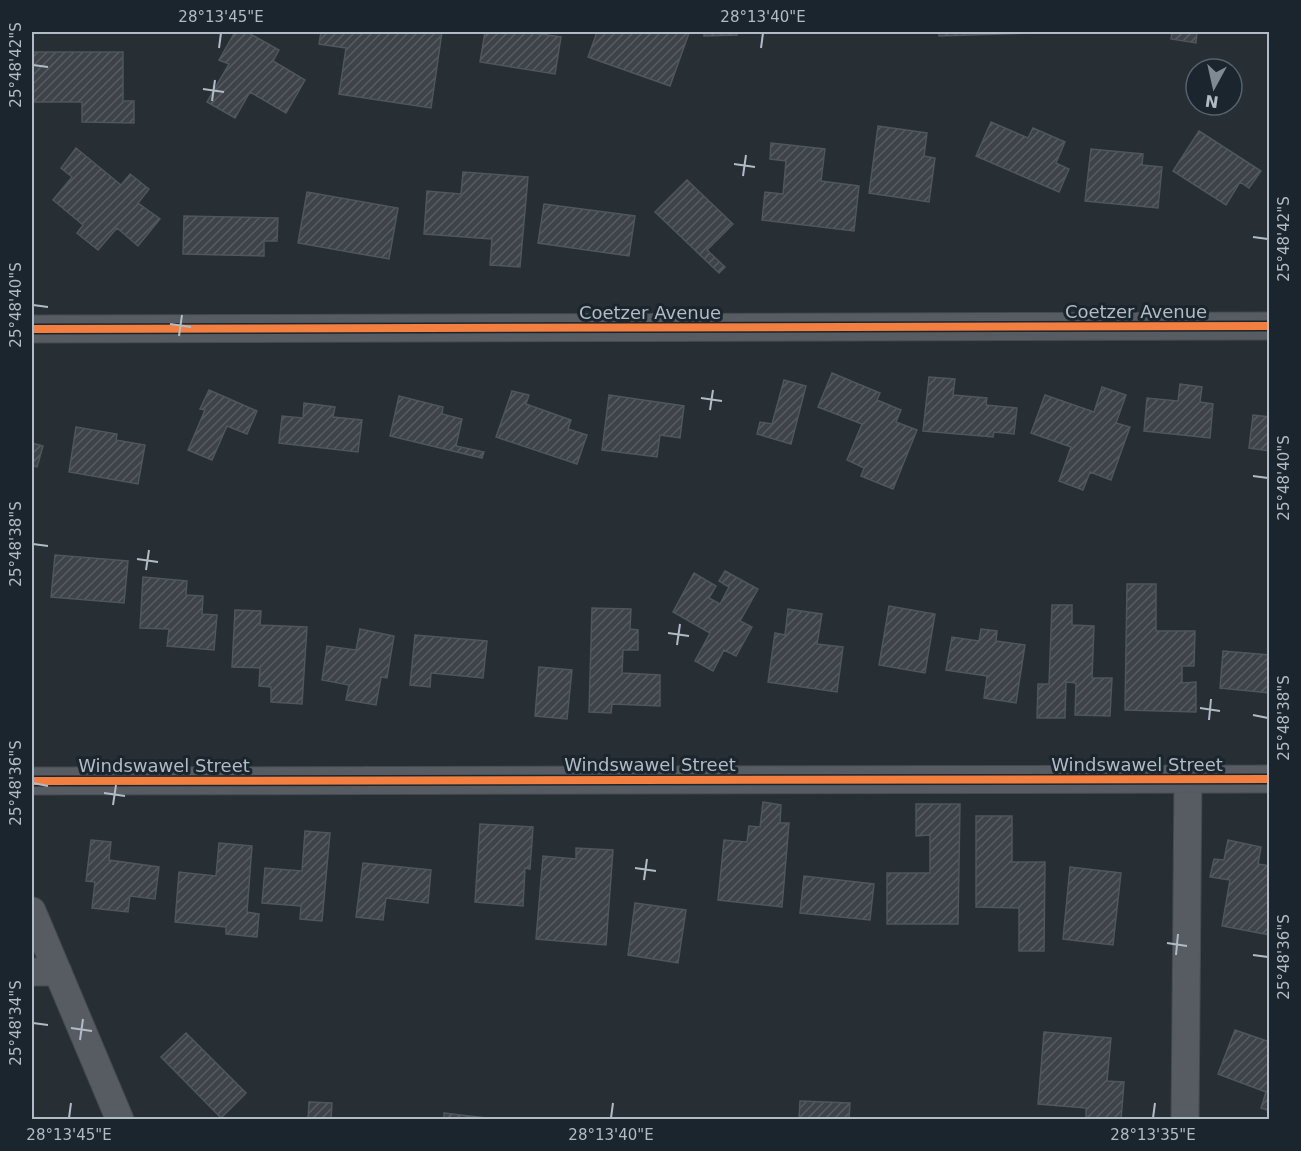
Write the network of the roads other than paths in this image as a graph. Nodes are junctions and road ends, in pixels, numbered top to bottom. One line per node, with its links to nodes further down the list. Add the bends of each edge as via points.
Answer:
1 (1269, 326): 2 (street, Coetzer Avenue)
2 (32, 328)
3 (1188, 779): 4 (street, Windswawel Street); 5 (street, Windswawel Street); 10 (street)
4 (1269, 779)
5 (32, 781)
6 (32, 911): 8 (street)
7 (32, 972): 8 (street)
8 (58, 972): 9 (street)
9 (120, 1119)
10 (1185, 1119)

